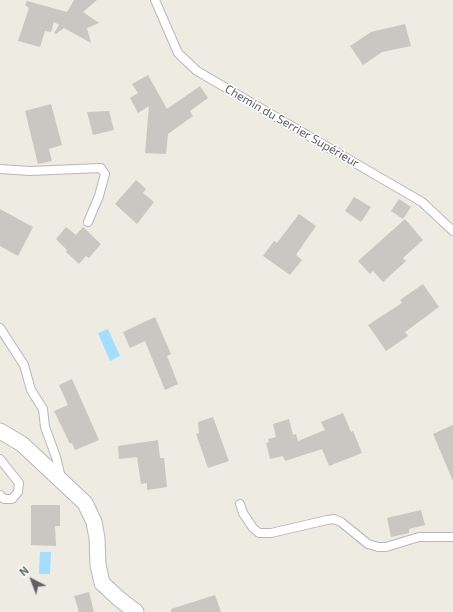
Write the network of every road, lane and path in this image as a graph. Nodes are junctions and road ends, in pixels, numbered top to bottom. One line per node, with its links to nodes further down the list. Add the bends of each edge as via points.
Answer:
1 (155, 0): 4 (lane, Chemin du Serrier Supérieur, via 178,53 197,71 422,202)
2 (0, 169): 3 (lane, via 30,171 101,168 105,174)
3 (88, 222)
4 (453, 231)
5 (0, 328): 8 (lane, via 24,365 31,390 43,409 45,427 56,457)
6 (0, 431): 8 (street, via 22,444)
7 (0, 459): 9 (lane, via 19,483 18,492 12,498)
8 (61, 481): 12 (street, via 85,503 94,522 102,583)
9 (0, 495)
10 (240, 504): 11 (lane, via 243,513 258,533 271,533 334,519 368,544 378,547 420,537)
11 (453, 537)
12 (136, 612)

